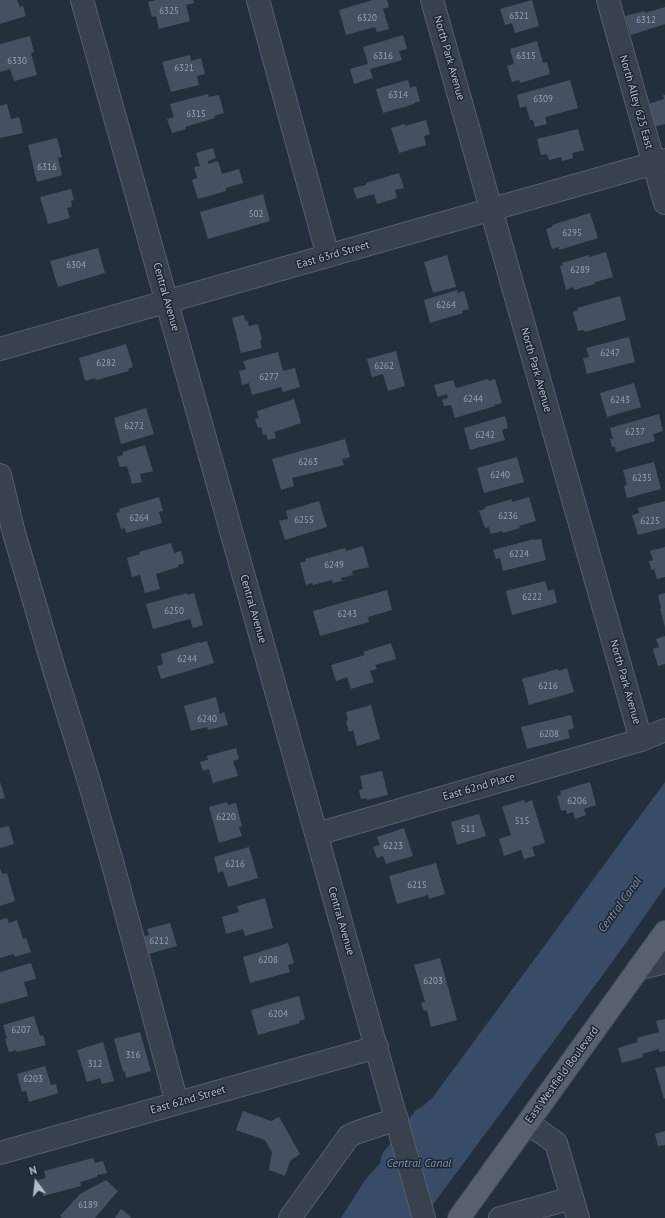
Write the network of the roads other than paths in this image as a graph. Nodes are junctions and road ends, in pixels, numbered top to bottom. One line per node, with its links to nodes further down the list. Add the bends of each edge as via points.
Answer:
1 (82, 0): 9 (street, Central Avenue)
2 (258, 0): 8 (street)
3 (432, 0): 7 (street, North Park Avenue)
4 (608, 0): 5 (street, North Alley 625 East)
5 (659, 162): 6 (street, North Alley 625 East); 7 (street, East 63rd Street)
6 (665, 203)
7 (491, 210): 8 (street, East 63rd Street); 13 (street, North Park Avenue)
8 (328, 256): 9 (street, East 63rd Street)
9 (167, 302): 10 (street, East 63rd Street); 14 (street, Central Avenue)
10 (0, 349)
11 (0, 475): 19 (street, via 14,533 111,857)
12 (665, 730): 13 (street, East 62nd Place)
13 (641, 740): 14 (street, East 62nd Place)
14 (317, 834): 18 (street, Central Avenue)
15 (665, 932): 17 (main road, East Westfield Boulevard)
16 (665, 962): 17 (street)
17 (638, 969): 20 (main road, East Westfield Boulevard)
18 (377, 1047): 19 (street, East 62nd Street); 21 (street, Central Avenue)
19 (177, 1103): 22 (street, East 62nd Street)
20 (528, 1123): 23 (street, via 556,1143); 26 (main road, East Westfield Boulevard)
21 (398, 1124): 24 (street, via 349,1136); 25 (street, Central Avenue)
22 (0, 1153)
23 (575, 1208): 27 (street)
24 (290, 1218)
25 (424, 1218)
26 (459, 1218)
27 (500, 1218)

